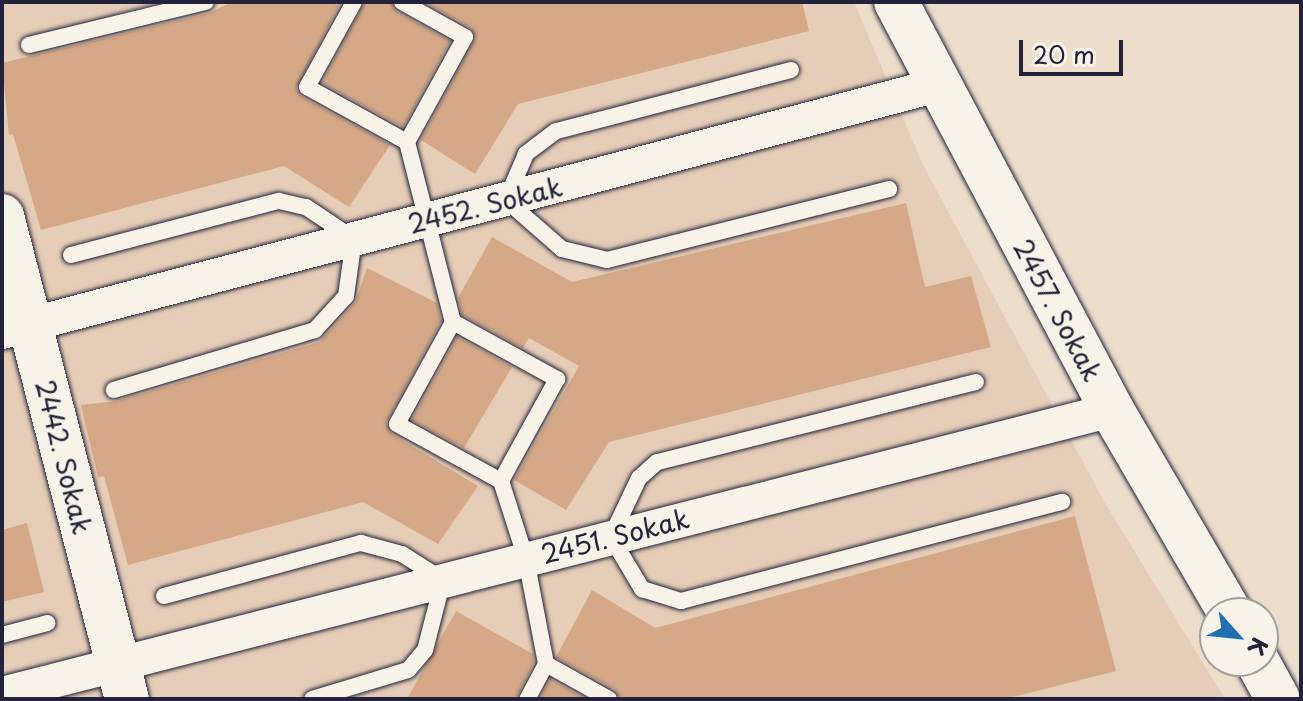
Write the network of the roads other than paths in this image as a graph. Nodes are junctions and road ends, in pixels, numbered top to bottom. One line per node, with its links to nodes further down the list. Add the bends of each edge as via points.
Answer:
1 (206, 2): 5 (lane)
2 (354, 2): 8 (lane, via 307,87)
3 (402, 2): 8 (lane, via 465,37)
4 (896, 2): 7 (street, 2457. Sokak)
5 (29, 45)
6 (791, 70): 10 (lane, via 556,131 526,154)
7 (938, 85): 10 (street, 2452. Sokak); 19 (street, 2457. Sokak)
8 (407, 142): 12 (lane)
9 (889, 189): 10 (lane, via 607,260 562,249)
10 (506, 200): 12 (street, 2452. Sokak)
11 (2, 216): 16 (street, 2442. Sokak)
12 (425, 221): 13 (street, 2452. Sokak); 15 (lane)
13 (354, 239): 14 (lane, via 306,207 279,201); 16 (street, 2452. Sokak); 18 (lane, via 346,296 315,330)
14 (71, 255)
15 (453, 322): 20 (lane, via 557,379); 20 (lane, via 397,424)
16 (17, 328): 31 (street, 2442. Sokak)
17 (976, 382): 22 (lane, via 657,462 639,478)
18 (114, 390)
19 (1112, 410): 22 (street, 2451. Sokak); 26 (street, 2457. Sokak)
20 (501, 481): 23 (lane)
21 (1062, 502): 22 (lane, via 681,601 642,589)
22 (611, 537): 23 (street, 2451. Sokak)
23 (526, 559): 24 (street, 2451. Sokak); 29 (lane)
24 (443, 580): 25 (lane, via 402,554 361,543); 31 (street, 2451. Sokak); 33 (lane, via 425,650 408,670)
25 (164, 596)
26 (1221, 597)
27 (47, 623): 28 (lane)
28 (2, 635)
29 (546, 664): 34 (lane); 35 (lane)
30 (1266, 677): 36 (street)
31 (123, 681): 32 (street, 2451. Sokak)
32 (2, 694)
33 (312, 699)
34 (527, 699)
35 (609, 699)
36 (1278, 699)

